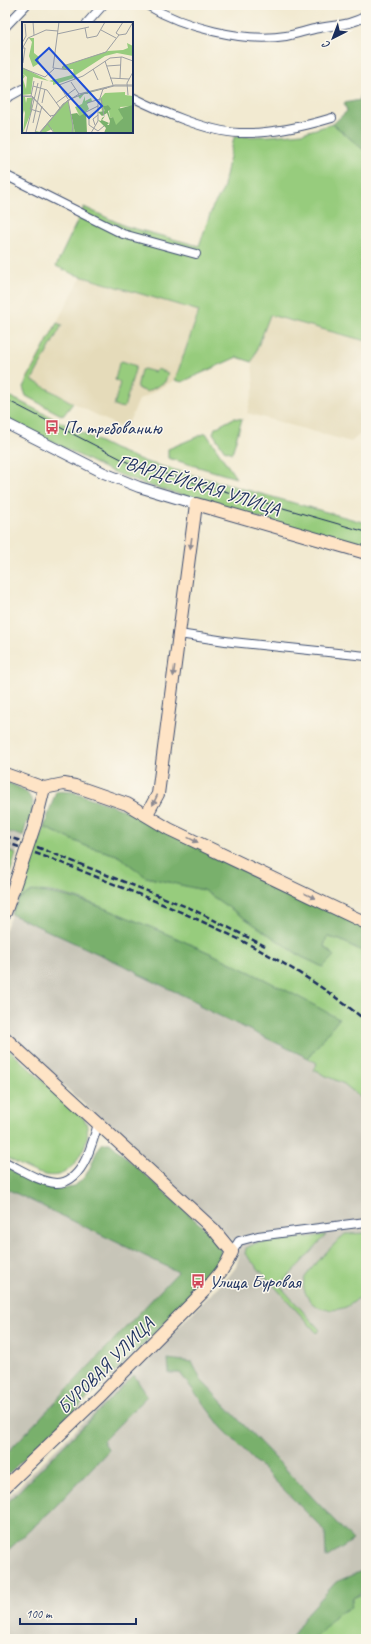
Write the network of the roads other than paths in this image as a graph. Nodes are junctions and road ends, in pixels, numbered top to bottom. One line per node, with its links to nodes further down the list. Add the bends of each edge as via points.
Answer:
1 (26, 5): 6 (street)
2 (103, 5): 5 (street)
3 (147, 5): 4 (street, via 190,25 223,33 258,37 285,36 348,24)
4 (366, 16)
5 (88, 22)
6 (5, 27)
7 (22, 90): 9 (street)
8 (133, 97): 10 (street, via 199,124 238,133 270,132)
9 (5, 99)
10 (332, 118)
11 (5, 175): 12 (street, via 123,234)
12 (196, 254)
13 (5, 423): 14 (street, ГВАРДЕЙСКАЯ УЛИЦА, via 104,473 139,487)
14 (196, 504): 15 (main road, ГВАРДЕЙСКАЯ УЛИЦА); 16 (main road, one-way to 16)
15 (366, 553)
16 (179, 634): 17 (street); 20 (main road, one-way to 20, via 158,794)
17 (366, 656)
18 (5, 774): 19 (main road)
19 (44, 788): 20 (main road, via 64,784 75,786 127,804); 21 (main road, bridge, via 35,824)
20 (147, 814): 22 (main road, one-way to 22, via 169,829)
21 (5, 913)
22 (366, 923)
23 (5, 1038): 24 (main road)
24 (98, 1124): 25 (street, via 86,1161 69,1179 57,1183 45,1180); 27 (main road, via 214,1230)
25 (5, 1162)
26 (366, 1222): 27 (street, via 258,1236 239,1241)
27 (232, 1252): 28 (main road, БУРОВАЯ УЛИЦА, via 227,1264 206,1289)
28 (5, 1487)

